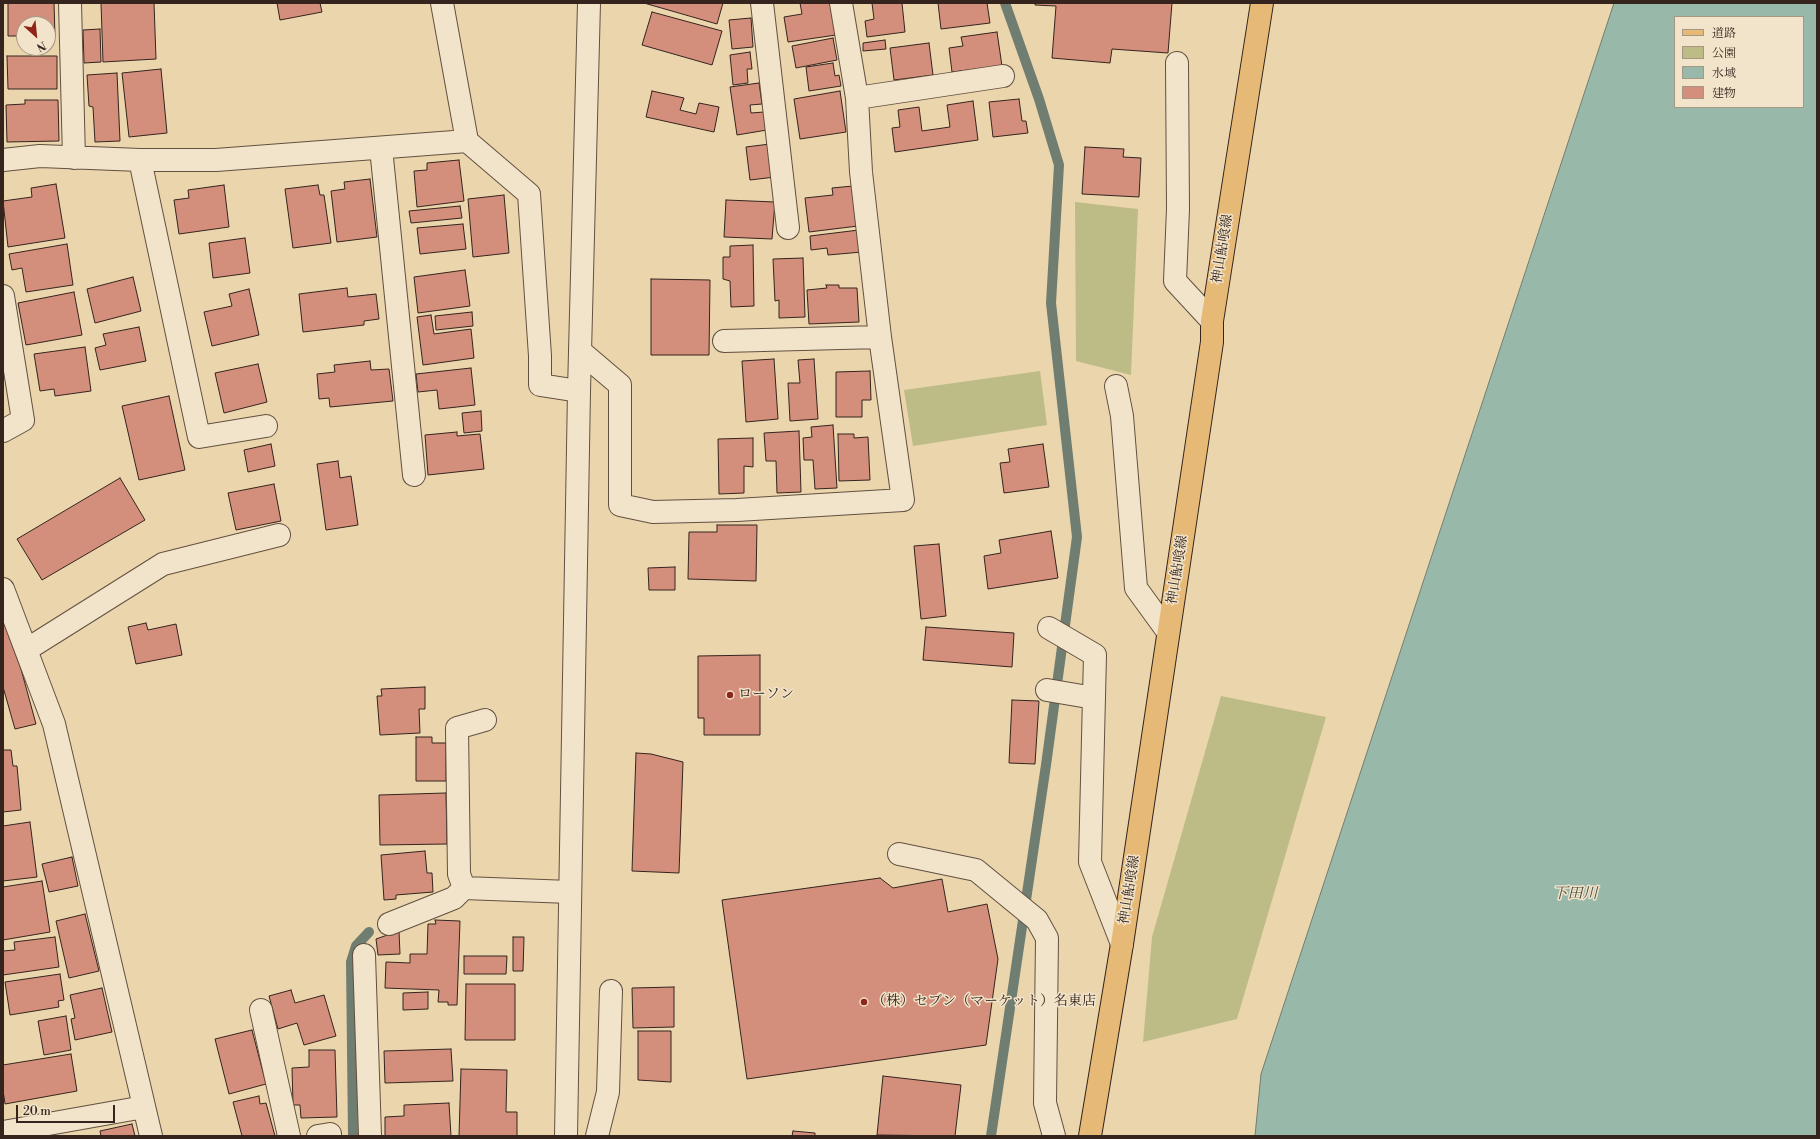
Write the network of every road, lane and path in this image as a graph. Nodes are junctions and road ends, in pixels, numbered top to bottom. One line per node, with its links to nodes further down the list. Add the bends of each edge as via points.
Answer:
1 (70, 3): 12 (street)
2 (442, 3): 10 (street)
3 (589, 3): 20 (street)
4 (762, 3): 15 (street)
5 (841, 3): 9 (street)
6 (1262, 3): 17 (main road, 神山鮎喰線)
7 (1177, 63): 17 (street, via 1178,209 1175,281)
8 (1003, 76): 9 (street)
9 (857, 98): 18 (street, via 861,172)
10 (467, 141): 11 (street); 22 (street, via 529,194 540,384)
11 (381, 148): 14 (street, via 216,160); 25 (street)
12 (74, 158): 13 (street, via 40,156); 14 (street)
13 (3, 160)
14 (140, 160): 23 (street, via 199,437)
15 (788, 228)
16 (3, 296): 24 (street, via 23,420)
17 (1212, 321): 29 (main road, 神山鮎喰線, via 1212,342)
18 (880, 338): 19 (street); 20 (street, via 903,500 737,510 652,512 620,505 620,385)
19 (724, 341)
20 (580, 351): 22 (street)
21 (1116, 386): 29 (street, via 1122,416 1136,588)
22 (579, 391): 36 (street)
23 (266, 426)
24 (3, 431)
25 (414, 474)
26 (279, 535): 30 (street, via 163,564)
27 (3, 589): 30 (street)
28 (1049, 628): 32 (street, via 1095,655)
29 (1168, 632): 38 (main road, 神山鮎喰線)
30 (26, 650): 42 (street, via 54,724)
31 (1047, 690): 32 (street)
32 (1094, 698): 38 (street, via 1090,862)
33 (485, 720): 35 (street, via 457,728 459,874)
34 (899, 854): 51 (street, via 976,870 1037,920 1047,938 1045,1103)
35 (464, 888): 36 (street); 37 (street, via 454,898)
36 (570, 892): 49 (street)
37 (389, 924)
38 (1122, 944): 52 (main road, 神山鮎喰線)
39 (364, 955): 48 (street)
40 (611, 990): 50 (street, via 608,1092)
41 (261, 1010): 45 (street)
42 (144, 1107): 43 (street); 44 (street)
43 (3, 1132)
44 (151, 1136)
45 (288, 1136)
46 (318, 1136): 47 (street)
47 (330, 1136)
48 (370, 1136)
49 (566, 1136)
50 (597, 1136)
51 (1054, 1136)
52 (1090, 1136)

